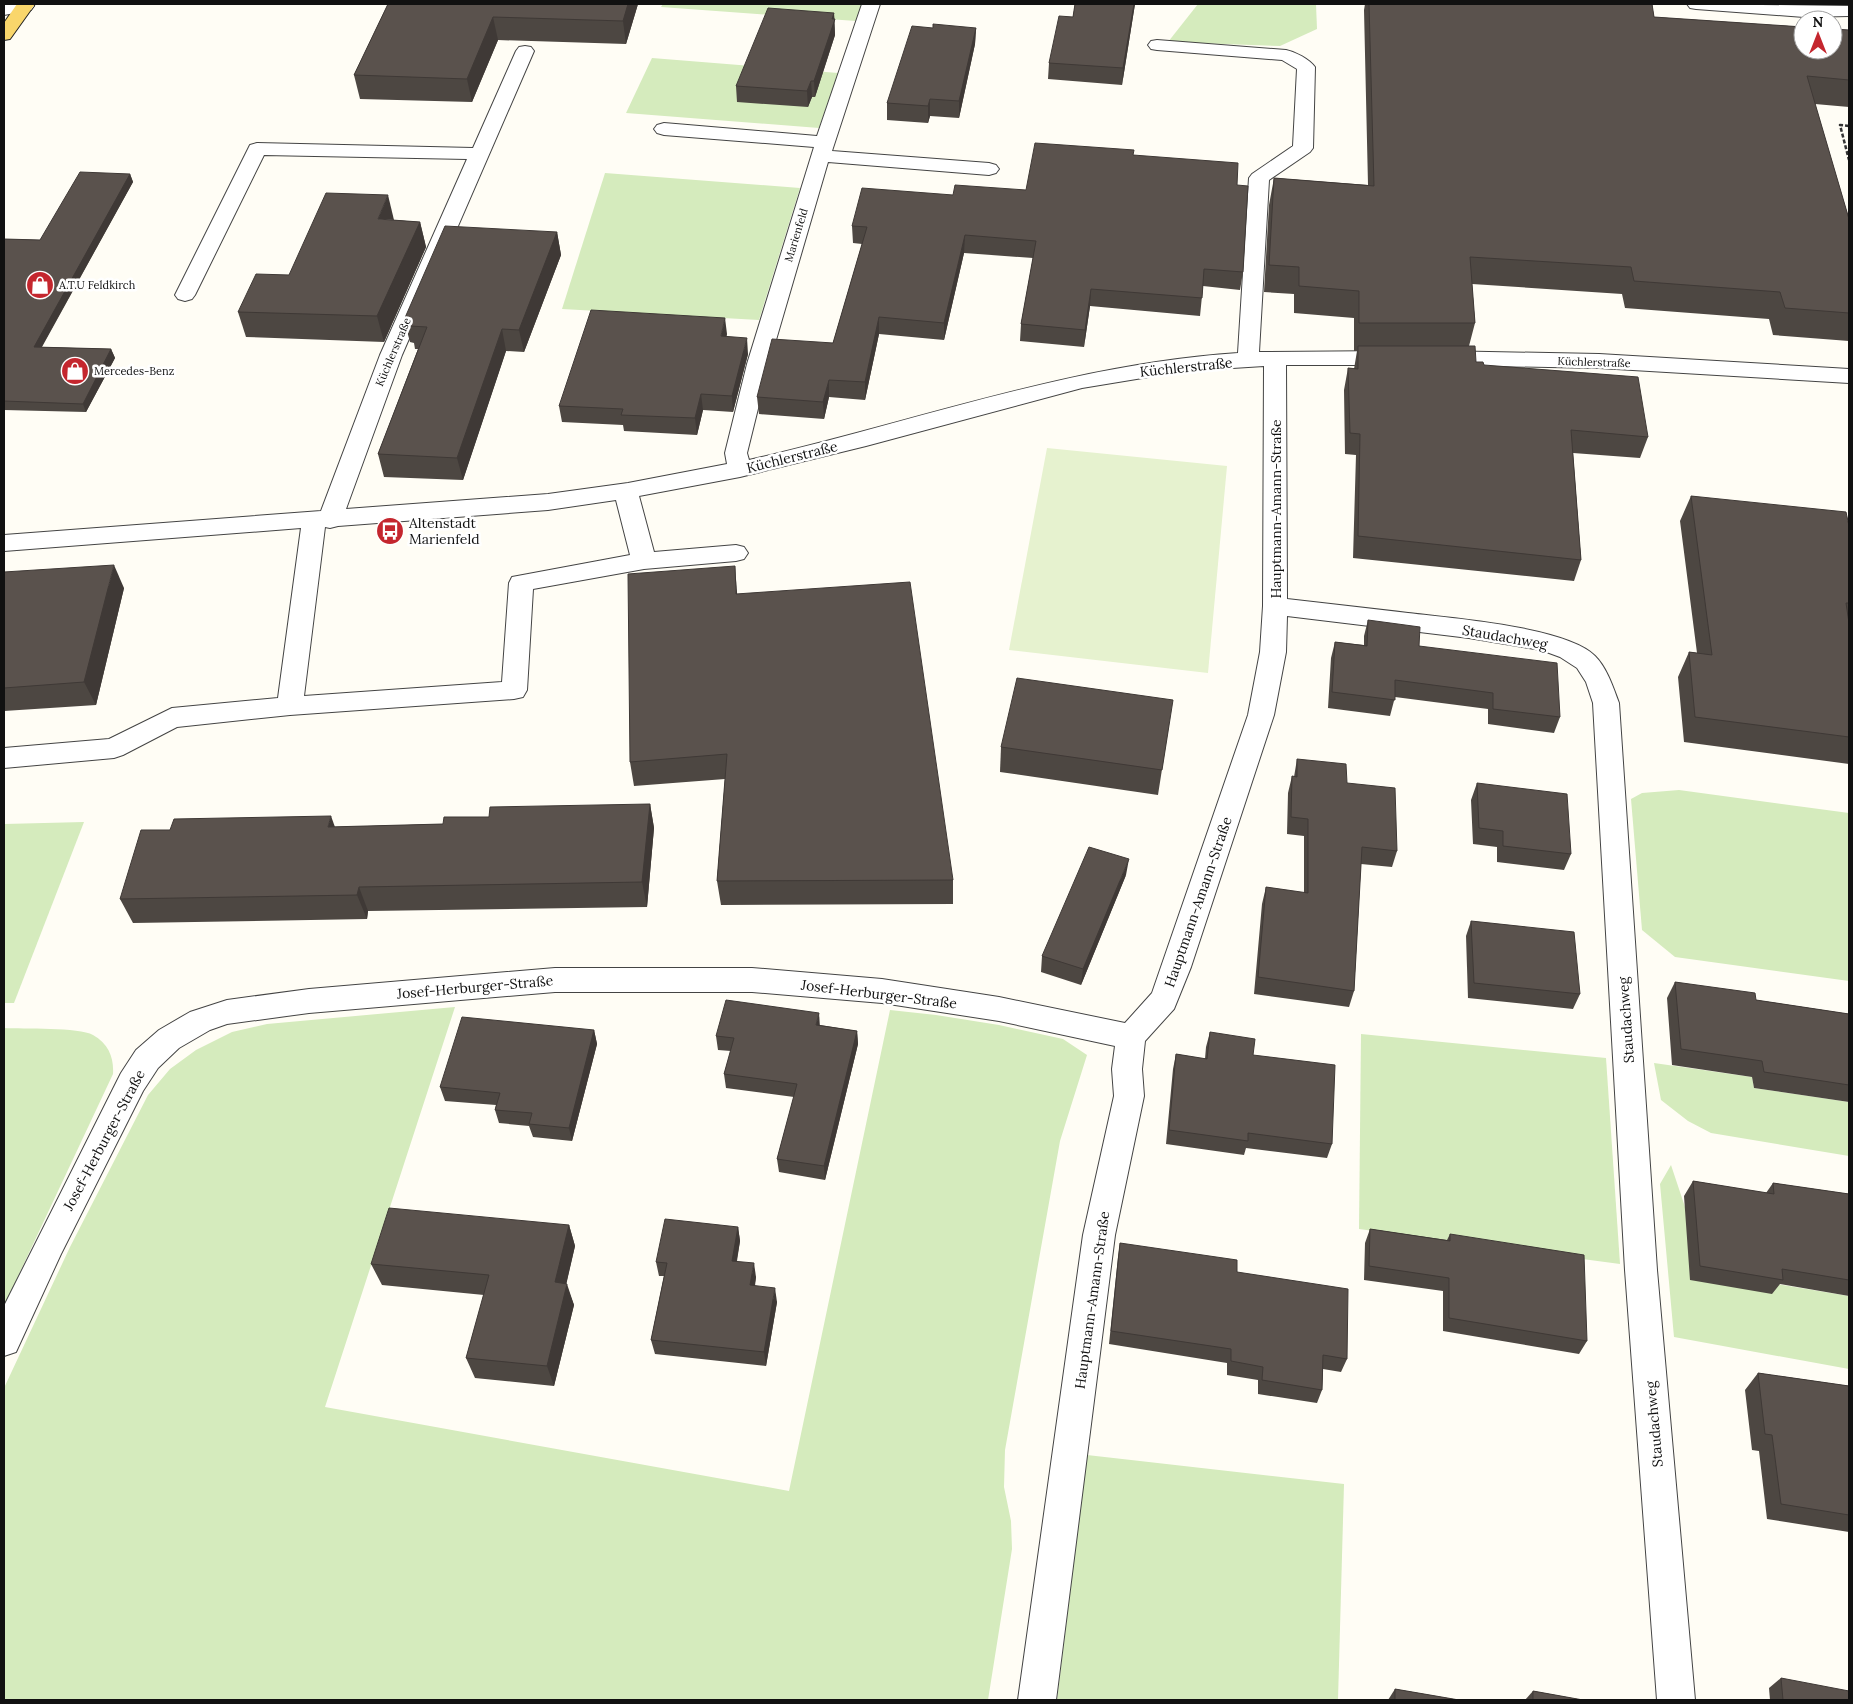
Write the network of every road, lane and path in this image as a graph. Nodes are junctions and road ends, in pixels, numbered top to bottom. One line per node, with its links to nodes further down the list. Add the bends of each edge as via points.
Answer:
1 (871, 4): 11 (street, Marienfeld)
2 (1696, 4): 5 (street, via 1804,12)
3 (25, 5): 4 (street); 6 (main road)
4 (4, 10)
5 (1849, 11)
6 (4, 35)
7 (1157, 46): 16 (street, Küchlerstraße, via 1286,55 1306,67 1303,148 1259,178)
8 (525, 51): 12 (street, Küchlerstraße)
9 (1849, 126): 13 (path, via 1840,125)
10 (664, 129): 11 (street)
11 (823, 149): 14 (street); 18 (street, Marienfeld, via 740,435 736,453)
12 (481, 154): 15 (street, via 257,150); 20 (street, Küchlerstraße)
13 (1849, 160)
14 (989, 169)
15 (185, 295)
16 (1261, 360): 17 (street, Küchlerstraße, via 1599,361); 18 (street, Küchlerstraße, via 1156,368 1108,377); 24 (street, Hauptmann-Amann-Straße, via 1276,375)
17 (1849, 376)
18 (740, 470): 19 (street, Küchlerstraße)
19 (626, 492): 20 (street, Küchlerstraße, via 548,502); 23 (street)
20 (322, 520): 21 (street, Küchlerstraße); 25 (street)
21 (4, 543)
22 (736, 553): 23 (street)
23 (644, 561): 25 (street, via 521,583 514,690)
24 (1275, 606): 27 (street, Hauptmann-Amann-Straße, via 1273,652 1261,715 1216,854 1164,1000); 30 (street, Staudachweg, via 1469,629 1544,642 1569,651 1586,662 1598,680 1606,703 1608,726 1641,1270)
25 (290, 706): 26 (street, via 172,718 114,748)
26 (4, 758)
27 (1131, 1037): 28 (street, Josef-Herburger-Straße, via 999,1009 904,994 752,980 555,980 309,1001 226,1012 200,1021 169,1039 147,1059 123,1099); 29 (street, Hauptmann-Amann-Straße, via 1127,1068 1130,1096 1099,1235)
28 (4, 1342)
29 (1037, 1700)
30 (1676, 1700)

